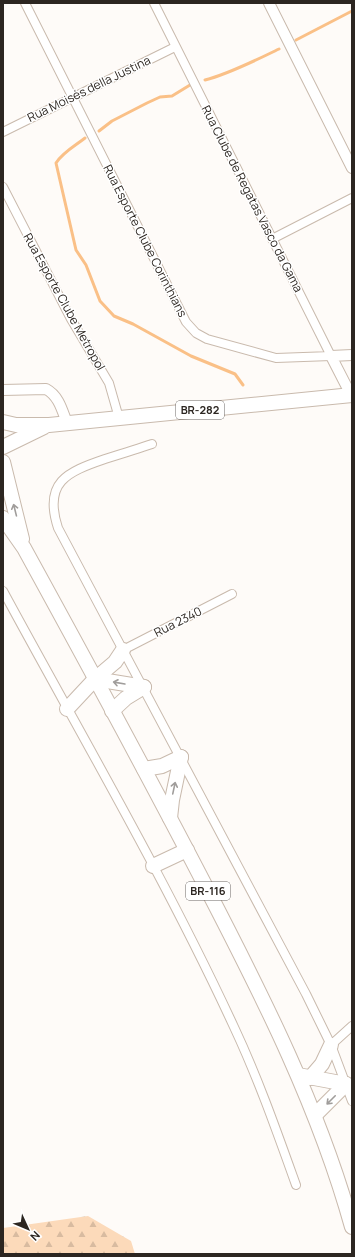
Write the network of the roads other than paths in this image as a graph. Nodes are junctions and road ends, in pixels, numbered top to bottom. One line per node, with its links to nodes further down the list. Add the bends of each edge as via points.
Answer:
1 (24, 3): 5 (street, Rua Esporte Clube Corinthians)
2 (154, 3): 4 (street, Rua Clube de Regatas Vasco da Gama)
3 (269, 3): 7 (street)
4 (175, 47): 5 (street, Rua Moisés della Justina); 10 (street, Rua Clube de Regatas Vasco da Gama)
5 (72, 98): 6 (street, Rua Moisés della Justina); 12 (street, Rua Esporte Clube Corinthians, via 186,322 196,333 207,339 276,358)
6 (3, 132)
7 (352, 168)
8 (3, 188): 15 (street, Rua Esporte Clube Metropol, via 71,319 109,383)
9 (352, 198): 10 (street)
10 (272, 239): 12 (street, Rua Clube de Regatas Vasco da Gama)
11 (352, 355): 12 (street, Rua Esporte Clube Corinthians)
12 (331, 356): 14 (street, Rua Clube de Regatas Vasco da Gama)
13 (3, 390): 17 (street, via 46,389 52,392 58,399)
14 (351, 395): 15 (highway, BR-282)
15 (119, 418): 17 (highway, BR-282)
16 (3, 422): 18 (highway, BR-282)
17 (68, 423): 18 (highway, BR-282)
18 (49, 425): 20 (highway, BR-282)
19 (152, 444): 26 (street, via 79,468 65,477 56,488 53,501 53,513 58,528)
20 (3, 447)
21 (3, 462): 23 (highway, BR-116, one-way to 21)
22 (3, 518): 23 (highway, BR-116)
23 (24, 548): 27 (highway, BR-116)
24 (3, 591): 29 (street)
25 (232, 594): 26 (street, Rua 2340)
26 (123, 650): 27 (highway, via 115,662); 28 (street)
27 (95, 679): 28 (highway, one-way to 27); 29 (highway); 30 (highway, BR-116)
28 (144, 687): 30 (highway); 31 (street)
29 (67, 709): 35 (street)
30 (112, 711): 32 (highway, BR-116)
31 (181, 757): 32 (highway, via 162,766); 33 (highway, one-way to 31); 37 (street)
32 (144, 769): 33 (highway, BR-116)
33 (170, 819): 34 (highway, BR-116)
34 (187, 850): 35 (highway); 38 (highway, BR-116)
35 (153, 866): 42 (street, via 235,1028 262,1090)
36 (352, 1026): 37 (street)
37 (331, 1045): 38 (highway, via 322,1064); 39 (street)
38 (304, 1076): 39 (highway); 41 (highway, BR-116)
39 (346, 1084): 40 (street); 41 (highway, one-way to 41)
40 (352, 1101)
41 (315, 1115): 43 (highway, BR-116)
42 (296, 1185)
43 (348, 1196): 44 (highway, BR-116)
44 (352, 1228)

